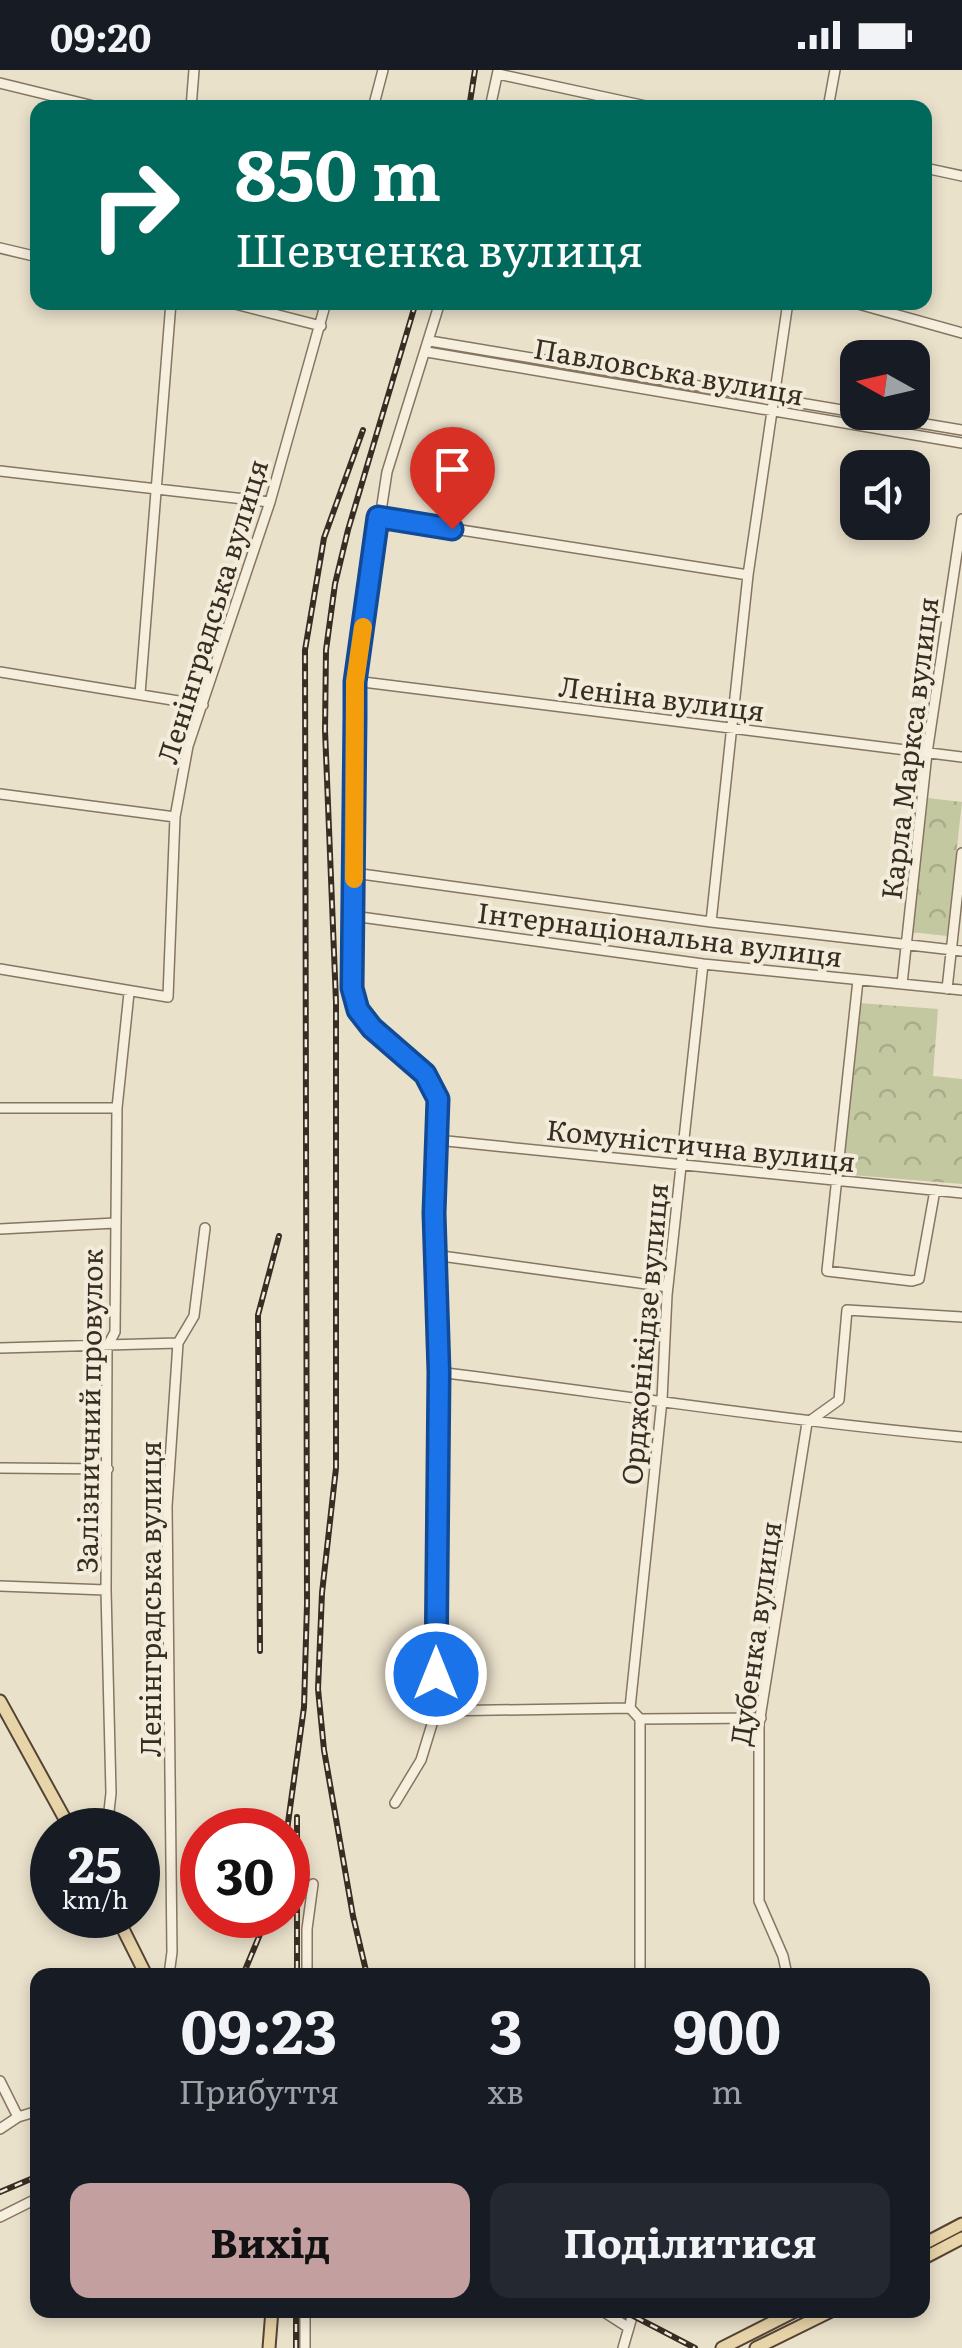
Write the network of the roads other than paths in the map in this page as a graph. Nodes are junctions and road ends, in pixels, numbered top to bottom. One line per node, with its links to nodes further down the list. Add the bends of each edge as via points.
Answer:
1 (194, 70): 7 (street)
2 (383, 70): 8 (street)
3 (836, 70): 11 (street)
4 (498, 72): 9 (street); 10 (street)
5 (0, 82): 6 (street)
6 (71, 100)
7 (192, 100)
8 (374, 100)
9 (492, 100)
10 (619, 100)
11 (830, 100)
12 (932, 170): 13 (street)
13 (962, 176)
14 (0, 248): 15 (street)
15 (30, 255)
16 (170, 310): 31 (street)
17 (258, 310): 22 (street)
18 (324, 310): 22 (street, Ленінградська вулиця)
19 (438, 310): 24 (street)
20 (787, 310): 26 (street)
21 (880, 310): 23 (street)
22 (320, 326): 32 (street, Ленінградська вулиця)
23 (962, 333)
24 (430, 340): 25 (street); 26 (street, Павловська вулиця)
25 (427, 352): 27 (street, Павловська вулиця); 33 (street)
26 (772, 398): 27 (street); 28 (street, Павловська вулиця)
27 (770, 410): 29 (street, Павловська вулиця); 35 (street)
28 (962, 430)
29 (962, 443)
30 (0, 470): 31 (street)
31 (156, 487): 32 (street); 39 (street)
32 (270, 502): 40 (street, Ленінградська вулиця)
33 (378, 517): 35 (street); 38 (street)
34 (962, 519): 36 (street, Карла Маркса вулиця)
35 (748, 575): 41 (street)
36 (956, 593): 42 (street, Карла Маркса вулиця)
37 (0, 672): 39 (street)
38 (355, 682): 41 (street, Леніна вулиця); 47 (street)
39 (140, 694): 40 (street)
40 (203, 704): 45 (street, Ленінградська вулиця)
41 (732, 728): 42 (street, Леніна вулиця); 49 (street)
42 (927, 753): 43 (street, Леніна вулиця); 50 (street, Карла Маркса вулиця)
43 (962, 757)
44 (0, 794): 45 (street)
45 (175, 818): 58 (street, Ленінградська вулиця, via 168,997)
46 (962, 852): 51 (street)
47 (354, 873): 48 (street); 49 (street, Інтернаціональна вулиця)
48 (353, 916): 52 (street, Інтернаціональна вулиця); 61 (street, via 358,1010 425,1074 438,1099)
49 (711, 922): 50 (street, Інтернаціональна вулиця)
50 (907, 945): 51 (street, Інтернаціональна вулиця); 55 (street, Карла Маркса вулиця)
51 (957, 950): 56 (street)
52 (703, 964): 54 (street, Інтернаціональна вулиця); 62 (street, Орджонікідзе вулиця)
53 (0, 969): 58 (street)
54 (858, 980): 55 (street, Інтернаціональна вулиця); 63 (street)
55 (902, 984): 56 (street, Інтернаціональна вулиця)
56 (947, 988): 57 (street, Інтернаціональна вулиця)
57 (962, 990)
58 (129, 992): 60 (street, Залізничний провулок)
59 (0, 1108): 60 (street)
60 (117, 1108): 66 (street, Залізничний провулок)
61 (436, 1140): 62 (street, Комуністична вулиця); 69 (street)
62 (681, 1166): 63 (street, Комуністична вулиця); 70 (street, Орджонікідзе вулиця)
63 (835, 1180): 64 (street, Комуністична вулиця); 64 (street, via 827,1271 912,1281 922,1275)
64 (934, 1190): 65 (street, Комуністична вулиця)
65 (962, 1193)
66 (115, 1223): 68 (street); 73 (street, Залізничний провулок, via 115,1332)
67 (205, 1228): 72 (street, Ленінградська вулиця, via 194,1316)
68 (0, 1229)
69 (434, 1255): 70 (street); 75 (street)
70 (668, 1286): 76 (street, Орджонікідзе вулиця)
71 (962, 1316): 77 (street, via 846,1310 839,1400)
72 (178, 1343): 73 (street); 94 (street, Ленінградська вулиця, via 167,1506)
73 (107, 1347): 74 (street); 80 (street, Залізничний провулок)
74 (0, 1348)
75 (439, 1372): 76 (street); 85 (street)
76 (662, 1400): 77 (street); 84 (street, Орджонікідзе вулиця)
77 (807, 1423): 78 (street); 87 (street, Дубенка вулиця)
78 (962, 1437)
79 (0, 1468): 80 (street)
80 (108, 1469): 82 (street, Залізничний провулок)
81 (0, 1586): 82 (street)
82 (106, 1590): 90 (street, Залізничний провулок)
83 (0, 1700): 89 (main road)
84 (630, 1708): 85 (street); 86 (street)
85 (436, 1711): 88 (street, via 422,1760)
86 (640, 1718): 87 (street); 96 (street)
87 (760, 1718): 97 (street, Дубенка вулиця, via 759,1902)
88 (394, 1803)
89 (59, 1808)
90 (109, 1808)
91 (313, 1884): 95 (street)
92 (128, 1938): 93 (main road)
93 (142, 1968)
94 (170, 1968)
95 (307, 1968)
96 (640, 1968)
97 (786, 1968)
98 (0, 2081): 100 (street)
99 (30, 2113): 100 (street)
100 (18, 2117): 101 (street)
101 (0, 2129)
102 (30, 2202): 103 (street)
103 (0, 2217)
104 (962, 2224): 106 (main road)
105 (962, 2238): 107 (main road)
106 (930, 2241)
107 (930, 2255)
108 (271, 2318): 115 (main road)
109 (305, 2318): 116 (street)
110 (613, 2318): 114 (street)
111 (632, 2318): 114 (street)
112 (781, 2318): 118 (main road)
113 (817, 2318): 119 (main road)
114 (629, 2328): 117 (street)
115 (269, 2348)
116 (305, 2348)
117 (623, 2348)
118 (722, 2348)
119 (756, 2348)

